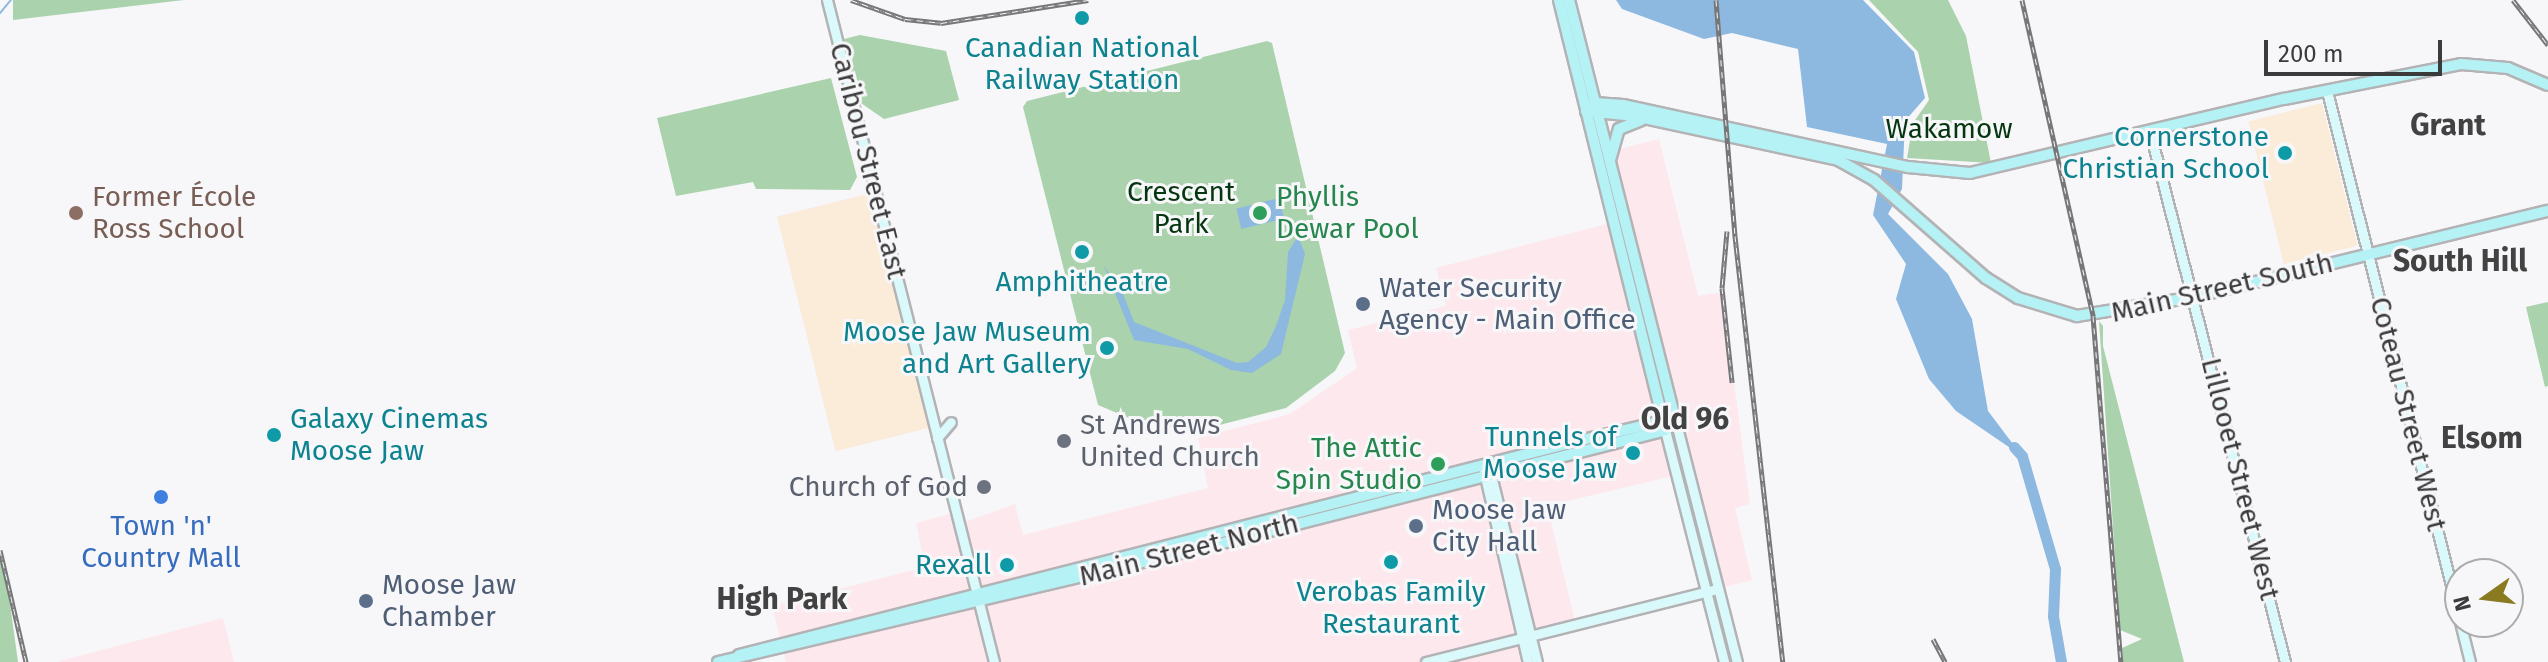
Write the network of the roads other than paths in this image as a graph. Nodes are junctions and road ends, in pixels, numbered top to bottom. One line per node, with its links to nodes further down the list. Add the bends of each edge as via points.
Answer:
1 (827, 0): 18 (street, Caribou Street East)
2 (1559, 0): 8 (main road)
3 (1569, 0): 4 (main road)
4 (1588, 78): 7 (main road); 8 (main road)
5 (2548, 85): 6 (main road, via 2493,64 2461,64)
6 (2327, 91): 10 (main road); 13 (street, Coteau Street West)
7 (1611, 104): 8 (main road); 10 (main road, via 1878,161 1970,173)
8 (1592, 109): 9 (main road, Main Street South); 11 (main road); 17 (main road)
9 (1651, 120): 11 (main road, via 1619,129); 14 (main road, Main Street South, via 1805,150 1874,180 1986,278 2040,307 2093,316)
10 (2150, 132): 14 (street, Lillooet Street West)
11 (1610, 166): 16 (main road)
12 (2545, 212): 13 (main road, Main Street South)
13 (2368, 253): 14 (main road, Main Street South); 20 (street, Coteau Street West)
14 (2194, 297): 33 (street, Lillooet Street West)
15 (951, 422): 18 (street)
16 (1676, 423): 17 (main road, Main Street North); 21 (street)
17 (1664, 425): 19 (main road, Main Street North); 22 (street)
18 (937, 438): 23 (street, Caribou Street East)
19 (1487, 472): 23 (main road, Main Street North); 24 (street)
20 (2444, 558)
21 (1717, 589): 22 (street); 32 (street)
22 (1706, 592): 24 (street); 31 (street)
23 (978, 597): 26 (main road, Main Street North, via 781,641); 27 (street, Caribou Street East)
24 (1527, 637): 28 (street); 29 (street); 30 (street)
25 (2464, 638): 34 (street, Coteau Street West)
26 (718, 662)
27 (994, 662)
28 (1426, 662)
29 (1528, 662)
30 (1537, 662)
31 (1724, 662)
32 (1737, 662)
33 (2285, 662)
34 (2470, 662)

